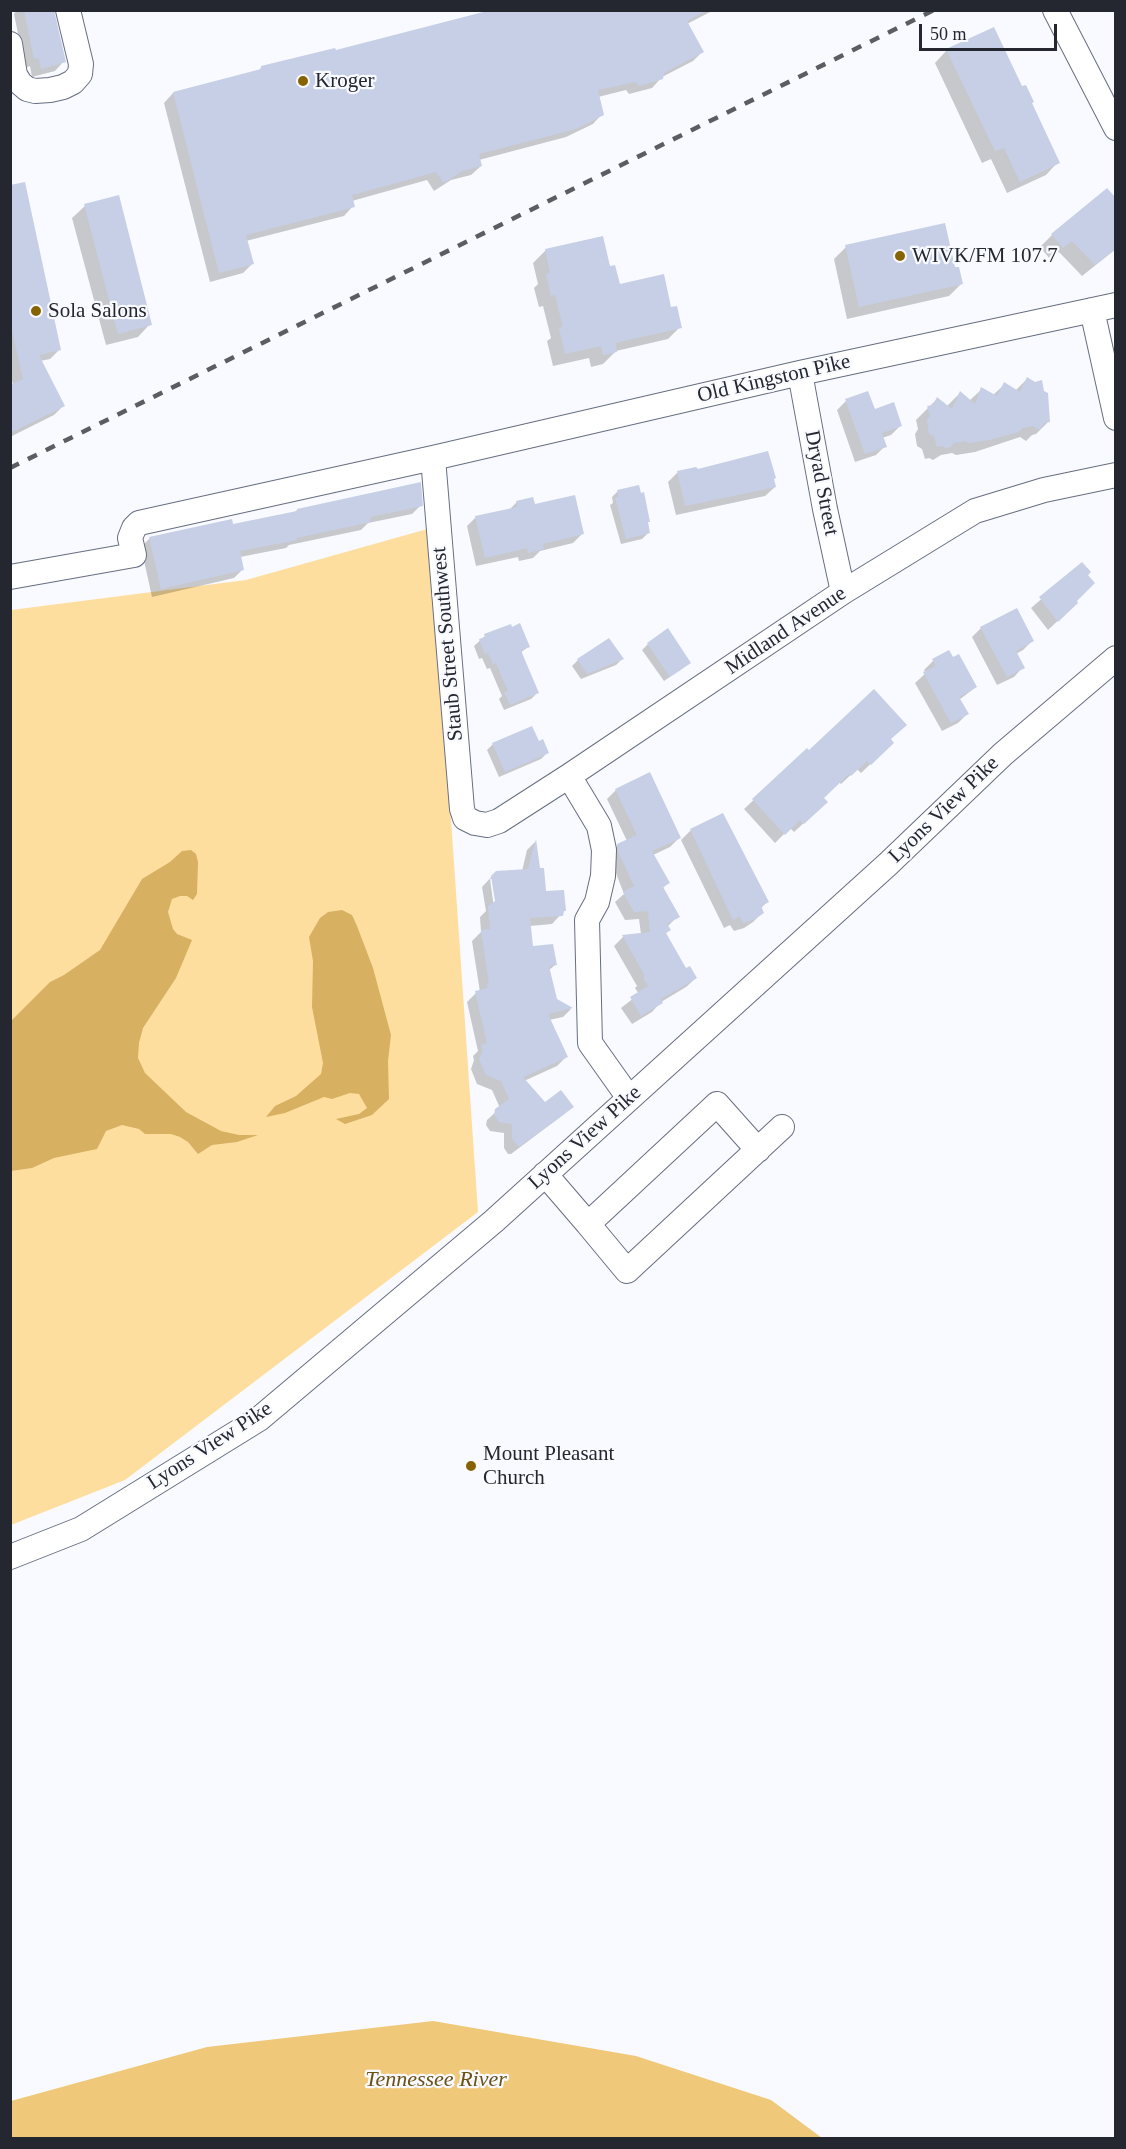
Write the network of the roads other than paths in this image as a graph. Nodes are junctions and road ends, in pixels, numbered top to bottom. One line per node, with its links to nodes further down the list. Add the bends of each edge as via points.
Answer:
1 (68, 10): 3 (street, via 81,64 80,74 73,82 51,90 27,89 15,75)
2 (1055, 10): 4 (street)
3 (10, 44)
4 (1116, 128)
5 (1116, 305): 6 (street, Old Kingston Pike)
6 (1092, 310): 7 (street, Old Kingston Pike); 8 (street)
7 (800, 373): 9 (street, Old Kingston Pike); 12 (street, Dryad Street)
8 (1116, 418)
9 (433, 458): 11 (street, Old Kingston Pike, via 139,523 130,538 134,555); 15 (street, Staub Street Southwest, via 462,809 465,818)
10 (1116, 475): 12 (street, Midland Avenue, via 1044,490 975,511)
11 (10, 577)
12 (843, 592): 14 (street, Midland Avenue)
13 (1116, 658): 16 (street, Lyons View Pike, via 1003,754 888,864)
14 (569, 776): 15 (street, Midland Avenue, via 500,820 487,825); 16 (street, via 598,826 604,850 597,902 587,920 590,1043)
15 (475, 823)
16 (629, 1098): 19 (street, Lyons View Pike)
17 (782, 1127): 18 (street)
18 (758, 1150): 20 (street, via 717,1104); 20 (street, via 627,1271)
19 (545, 1174): 20 (street); 21 (street, Lyons View Pike, via 259,1419 81,1529)
20 (588, 1224)
21 (10, 1557)

